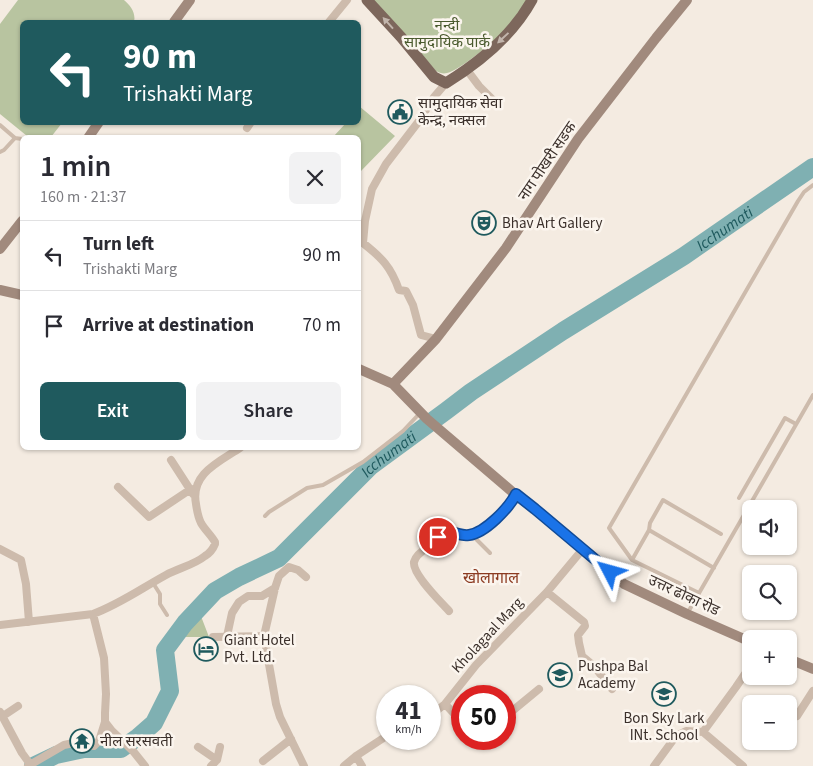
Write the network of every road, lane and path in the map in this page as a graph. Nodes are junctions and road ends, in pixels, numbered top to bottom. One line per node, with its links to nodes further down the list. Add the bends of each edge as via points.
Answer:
1 (190, 0): 6 (main road)
2 (347, 0): 7 (street)
3 (367, 0): 9 (main road, one-way to 3, via 434,77)
4 (532, 0): 8 (main road, one-way to 8, via 507,35)
5 (688, 0): 21 (main road, नाग पोखरी सडक, via 578,140 506,248)
6 (175, 20)
7 (331, 20)
8 (467, 70): 9 (main road); 10 (street)
9 (446, 83): 16 (street, via 386,164 372,189)
10 (497, 104)
11 (0, 125): 12 (lane)
12 (15, 138): 13 (lane); 14 (lane)
13 (20, 139)
14 (0, 152)
15 (813, 185): 40 (lane, via 798,201 609,528)
16 (362, 221): 21 (street, via 363,243 381,258 400,290 406,291 421,335)
17 (20, 224): 18 (main road)
18 (0, 249)
19 (0, 290): 20 (main road)
20 (20, 295)
21 (436, 339): 23 (main road, नाग पोखरी सडक)
22 (361, 370): 23 (main road)
23 (393, 384): 25 (main road, उत्तर ढोका रोड)
24 (813, 395): 26 (lane)
25 (423, 416): 31 (main road, उत्तर ढोका रोड); 33 (lane, via 363,462 323,484 306,488)
26 (796, 424): 32 (lane, via 785,418); 41 (lane)
27 (237, 450): 30 (street, via 200,476)
28 (171, 460): 30 (street)
29 (118, 487): 30 (street, via 149,517)
30 (192, 493): 43 (street, via 201,523 216,544 205,556)
31 (516, 494): 36 (street, via 497,517); 38 (main road, उत्तर ढोका रोड)
32 (739, 498)
33 (265, 516)
34 (649, 530): 35 (lane, via 663,500); 40 (lane); 41 (lane)
35 (722, 534)
36 (472, 535): 39 (lane); 47 (street, via 446,530 415,560 420,578)
37 (0, 549): 51 (street, via 21,560)
38 (582, 550): 45 (street, Kholagaal Marg); 49 (main road, उत्तर ढोका रोड, via 624,584)
39 (490, 553)
40 (632, 560): 46 (lane)
41 (714, 568): 46 (lane)
42 (306, 577): 44 (street, via 289,567 279,576)
43 (153, 583): 48 (street); 50 (lane)
44 (274, 588): 53 (street, via 262,596 248,596 239,602 232,613); 54 (street)
45 (546, 592): 61 (street, via 584,622 578,635 582,656); 63 (street, Kholagaal Marg, via 476,665)
46 (699, 593): 49 (lane)
47 (449, 612)
48 (93, 614): 51 (street); 70 (street, via 104,658)
49 (687, 614): 56 (main road, उत्तर ढोका रोड)
50 (167, 616)
51 (29, 622): 52 (street)
52 (0, 625)
53 (227, 636): 54 (street); 55 (street)
54 (264, 636): 72 (street, via 276,704)
55 (213, 637)
56 (742, 638)
57 (797, 662): 58 (main road)
58 (813, 669)
59 (742, 678): 71 (street)
60 (539, 689): 66 (street)
61 (612, 689)
62 (813, 691): 69 (street)
63 (445, 704): 65 (street, Kholagaal Marg); 67 (street)
64 (18, 706): 68 (street)
65 (441, 707)
66 (516, 708)
67 (451, 710)
68 (1, 714): 79 (street)
69 (797, 716)
70 (105, 722): 79 (street, via 94,746 78,742 64,745); 80 (street)
71 (703, 732): 84 (street, via 686,731 676,736); 85 (street)
72 (291, 739): 77 (street); 81 (street)
73 (376, 743): 76 (street)
74 (198, 747): 78 (street)
75 (220, 747): 78 (street)
76 (356, 756): 82 (street); 83 (street)
77 (263, 760)
78 (214, 763)
79 (29, 765)
80 (145, 766)
81 (304, 766)
82 (344, 766)
83 (362, 766)
84 (654, 766)
85 (744, 766)

